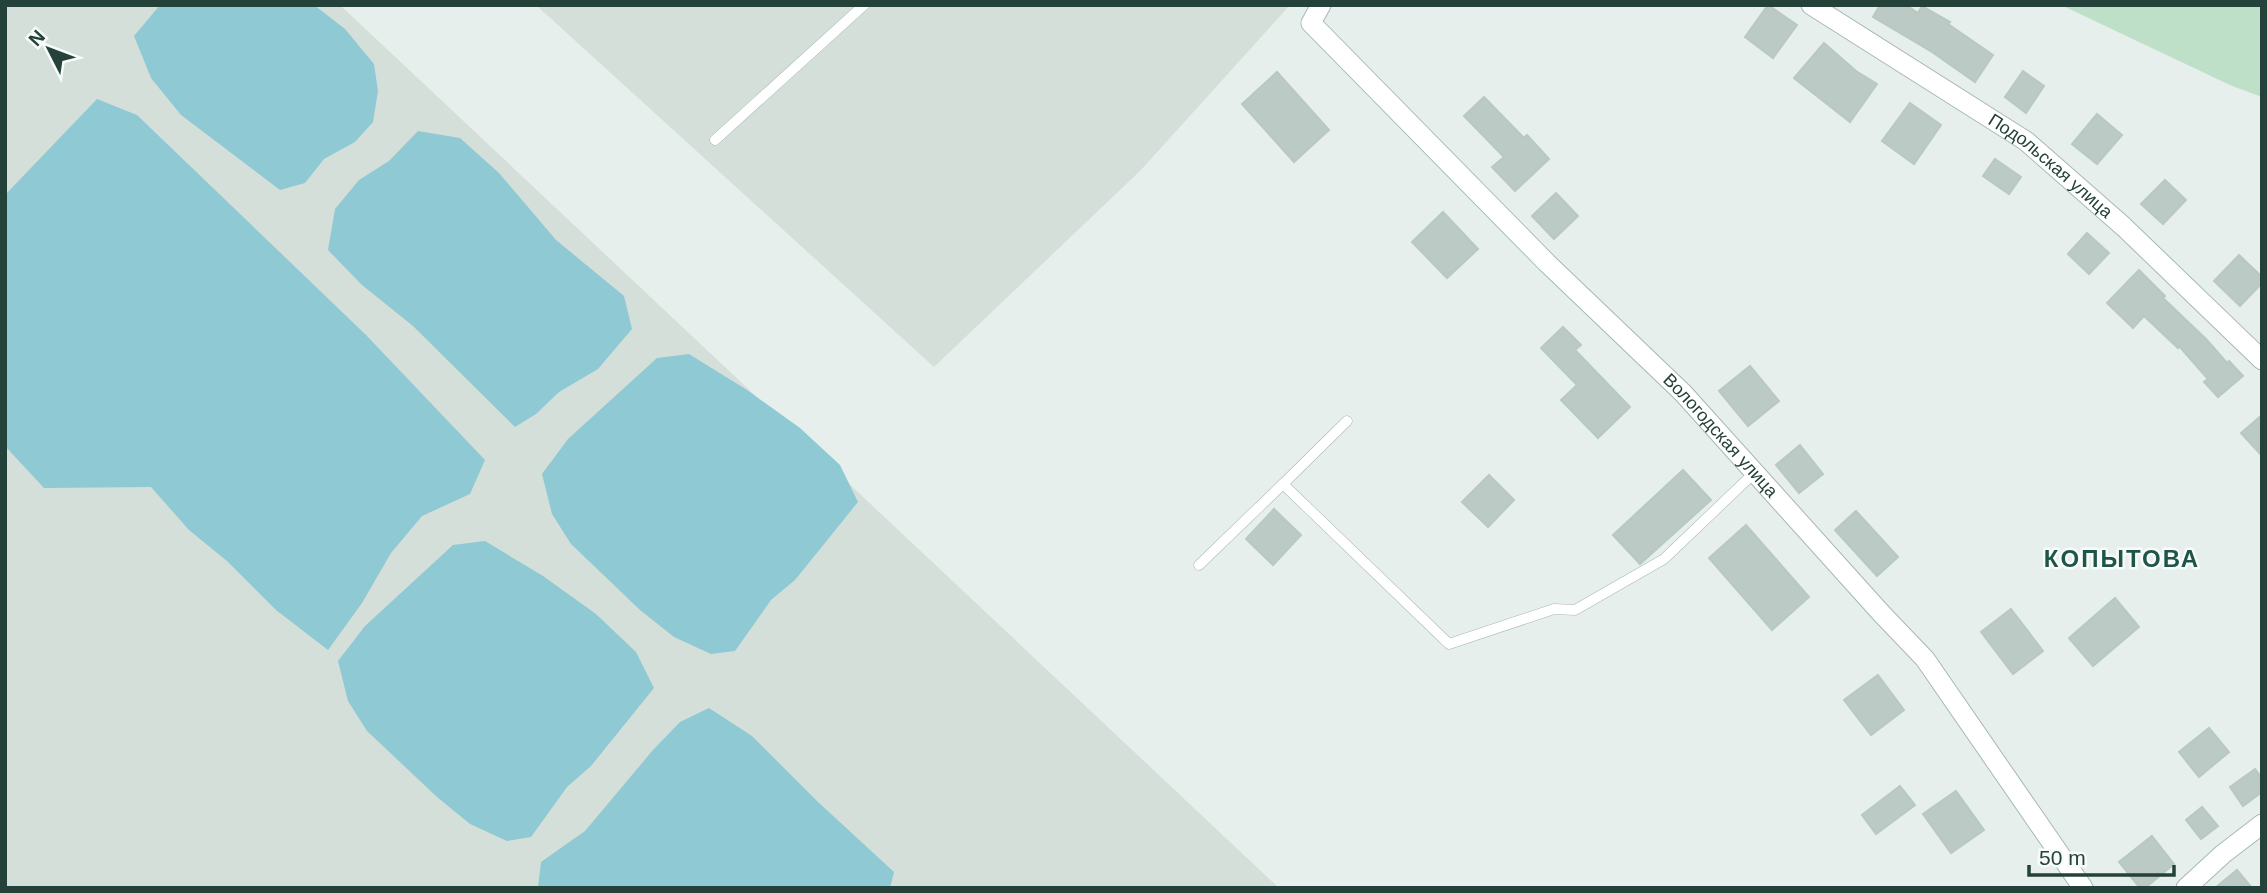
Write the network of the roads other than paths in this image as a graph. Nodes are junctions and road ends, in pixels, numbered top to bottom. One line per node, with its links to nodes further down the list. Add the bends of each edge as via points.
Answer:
1 (864, 5): 4 (lane)
2 (1321, 5): 7 (street, Вологодская улица, via 1311,23 1547,263 1683,393)
3 (1811, 5): 5 (street, Подольская улица, via 2026,141 2124,227)
4 (715, 139)
5 (2262, 360)
6 (1347, 421): 8 (lane)
7 (1754, 473): 8 (lane, via 1664,559 1574,610 1554,609 1449,644); 11 (street, Вологодская улица, via 1925,659)
8 (1283, 484): 9 (lane)
9 (1199, 565)
10 (2262, 824): 12 (street)
11 (2083, 888)
12 (2186, 888)

